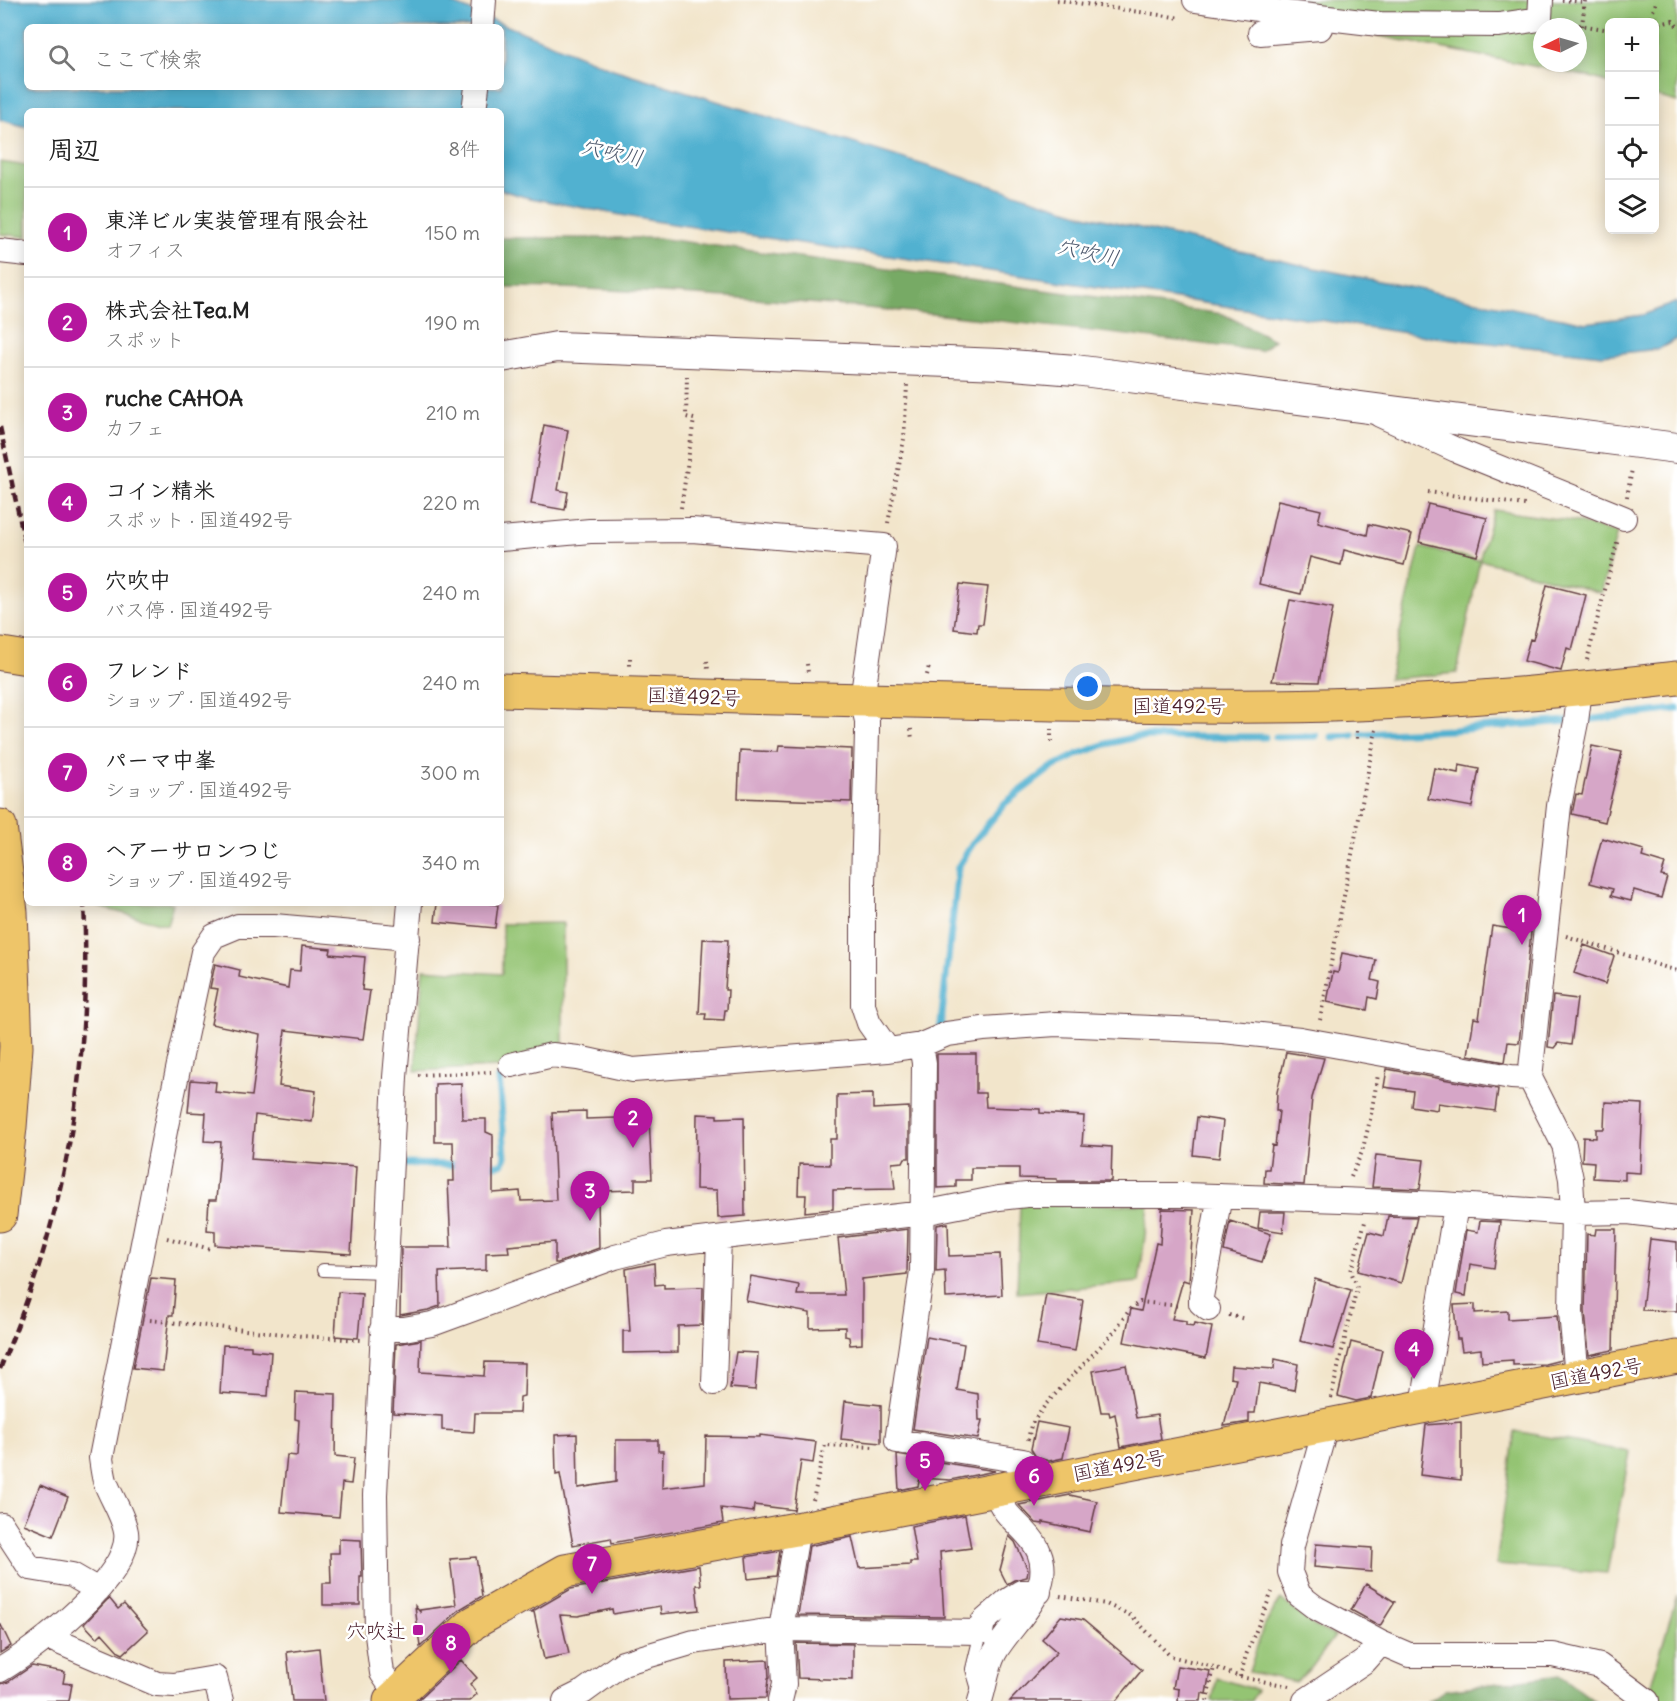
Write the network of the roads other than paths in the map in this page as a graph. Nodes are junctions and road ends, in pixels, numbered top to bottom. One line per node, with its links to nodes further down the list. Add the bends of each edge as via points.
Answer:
1 (484, 0): 4 (street)
2 (1540, 9): 5 (street, via 1499,25)
3 (1192, 10): 5 (street, via 1277,12)
4 (482, 24)
5 (1379, 24): 6 (street)
6 (1260, 33)
7 (477, 90): 8 (street)
8 (474, 108)
9 (0, 251): 10 (street)
10 (24, 254)
11 (504, 356): 12 (street, via 557,347 1000,364 1075,370)
12 (1365, 408): 13 (street); 14 (street, via 1456,450)
13 (1677, 448)
14 (1624, 518)
15 (504, 539): 19 (street, via 590,531 680,530 884,546)
16 (1583, 676): 17 (highway, 国道492号); 19 (highway, 国道492号, via 1376,703 1270,706); 26 (street, via 1559,806)
17 (1677, 678)
18 (504, 690): 19 (highway, 国道492号)
19 (862, 700): 24 (street, via 867,721 863,1005 869,1023)
20 (0, 826): 27 (highway, via 11,912 16,1047)
21 (410, 906): 22 (street)
22 (408, 938): 36 (street, via 395,1077); 47 (street, via 238,926 214,936 203,952 101,1458 104,1479 123,1519 124,1552)
23 (921, 1046): 24 (street); 26 (street, via 947,1034 1056,1024 1223,1030); 30 (street)
24 (888, 1050): 25 (street, via 633,1070 552,1055)
25 (511, 1065)
26 (1530, 1078): 31 (street, via 1564,1145)
27 (5, 1126): 32 (highway)
28 (1220, 1196): 29 (street); 30 (street, via 1027,1195); 37 (street, via 1201,1297)
29 (1456, 1205): 31 (street); 42 (street)
30 (923, 1213): 34 (street); 44 (street, via 922,1271 897,1441)
31 (1573, 1213): 33 (street, via 1628,1212); 40 (street, via 1571,1312)
32 (0, 1215)
33 (1677, 1218)
34 (719, 1238): 38 (street, via 615,1257 432,1324); 41 (street)
35 (322, 1270): 36 (lane)
36 (384, 1272): 38 (street)
37 (1208, 1310)
38 (382, 1335): 55 (street, via 375,1496 377,1635 382,1673)
39 (1677, 1357): 40 (highway, 国道492号)
40 (1577, 1377): 42 (highway, 国道492号)
41 (714, 1383)
42 (1423, 1405): 43 (highway, 国道492号)
43 (1326, 1414): 44 (highway, 国道492号); 52 (street, via 1292,1546 1290,1572 1299,1595)
44 (1012, 1478): 46 (highway, 国道492号); 48 (street, via 1005,1510 1039,1551 1044,1573)
45 (2, 1525): 47 (street, via 30,1568 72,1575)
46 (802, 1527): 49 (street); 55 (highway, 国道492号, via 565,1570 473,1623)
47 (98, 1590): 51 (street)
48 (1039, 1592): 50 (street, via 1021,1592 983,1622); 54 (street, via 993,1655)
49 (781, 1629): 50 (street); 58 (street, via 694,1642 623,1663); 59 (street, via 784,1684)
50 (981, 1632): 54 (lane, via 972,1669)
51 (47, 1637): 53 (street); 57 (street, via 157,1684 215,1678)
52 (1381, 1643): 56 (street, via 1365,1661); 60 (street, via 1409,1655 1553,1655 1600,1666)
53 (0, 1670)
54 (982, 1695)
55 (396, 1698)
56 (1308, 1699)
57 (221, 1701)
58 (565, 1701)
59 (780, 1701)
60 (1647, 1701)

